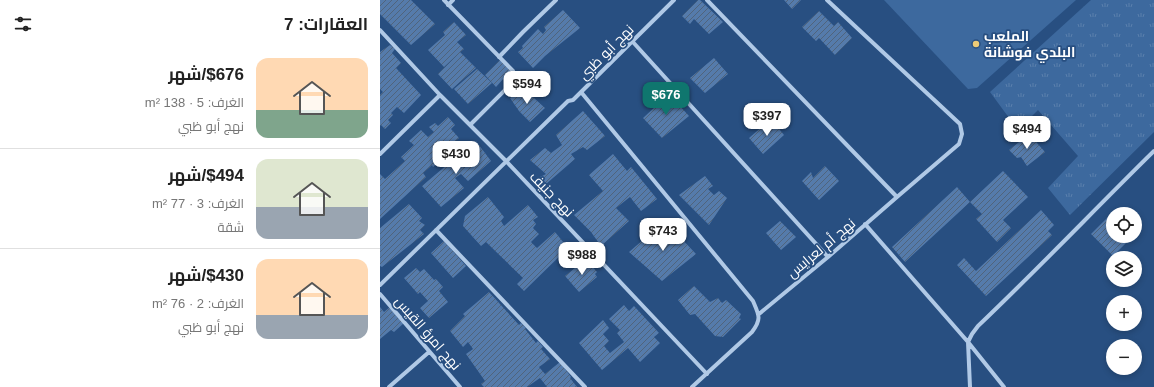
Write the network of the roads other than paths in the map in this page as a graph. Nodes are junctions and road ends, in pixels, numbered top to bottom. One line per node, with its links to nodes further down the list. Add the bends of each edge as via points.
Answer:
1 (444, 0): 7 (street)
2 (453, 0): 7 (street)
3 (556, 0): 10 (street)
4 (674, 0): 9 (street, نهج أبو ظبي)
5 (707, 0): 17 (street)
6 (827, 0): 17 (street, نهج أم لعرايس, via 960,124 962,134 959,144)
7 (448, 5): 10 (street)
8 (380, 30): 12 (street, نهج جنيف)
9 (632, 41): 11 (street, نهج أبو ظبي); 20 (street)
10 (499, 57): 13 (street, via 513,71 516,79)
11 (581, 92): 16 (street, نهج أبو ظبي, via 573,100 568,101); 23 (street, via 753,301)
12 (440, 95): 13 (street, نهج جنيف); 15 (street)
13 (470, 125): 16 (street, نهج جنيف)
14 (1154, 151): 24 (street, via 978,326)
15 (380, 154)
16 (506, 161): 19 (street, نهج أبو ظبي); 26 (street, نهج جنيف)
17 (897, 197): 18 (street, نهج أم لعرايس)
18 (865, 224): 20 (street, نهج أم لعرايس); 24 (street)
19 (436, 230): 21 (street, نهج أبو ظبي); 29 (street)
20 (828, 257): 23 (street, نهج أم لعرايس)
21 (380, 285)
22 (380, 294): 25 (street, نهج امرؤ القيس)
23 (759, 314): 26 (street, نهج أم لعرايس, via 758,324 752,332)
24 (968, 342): 31 (street); 32 (street)
25 (429, 352): 27 (street); 28 (street, نهج امرؤ القيس)
26 (707, 374): 30 (street, نهج أم لعرايس)
27 (389, 387)
28 (460, 387)
29 (585, 387)
30 (692, 387)
31 (970, 387)
32 (1004, 387)

